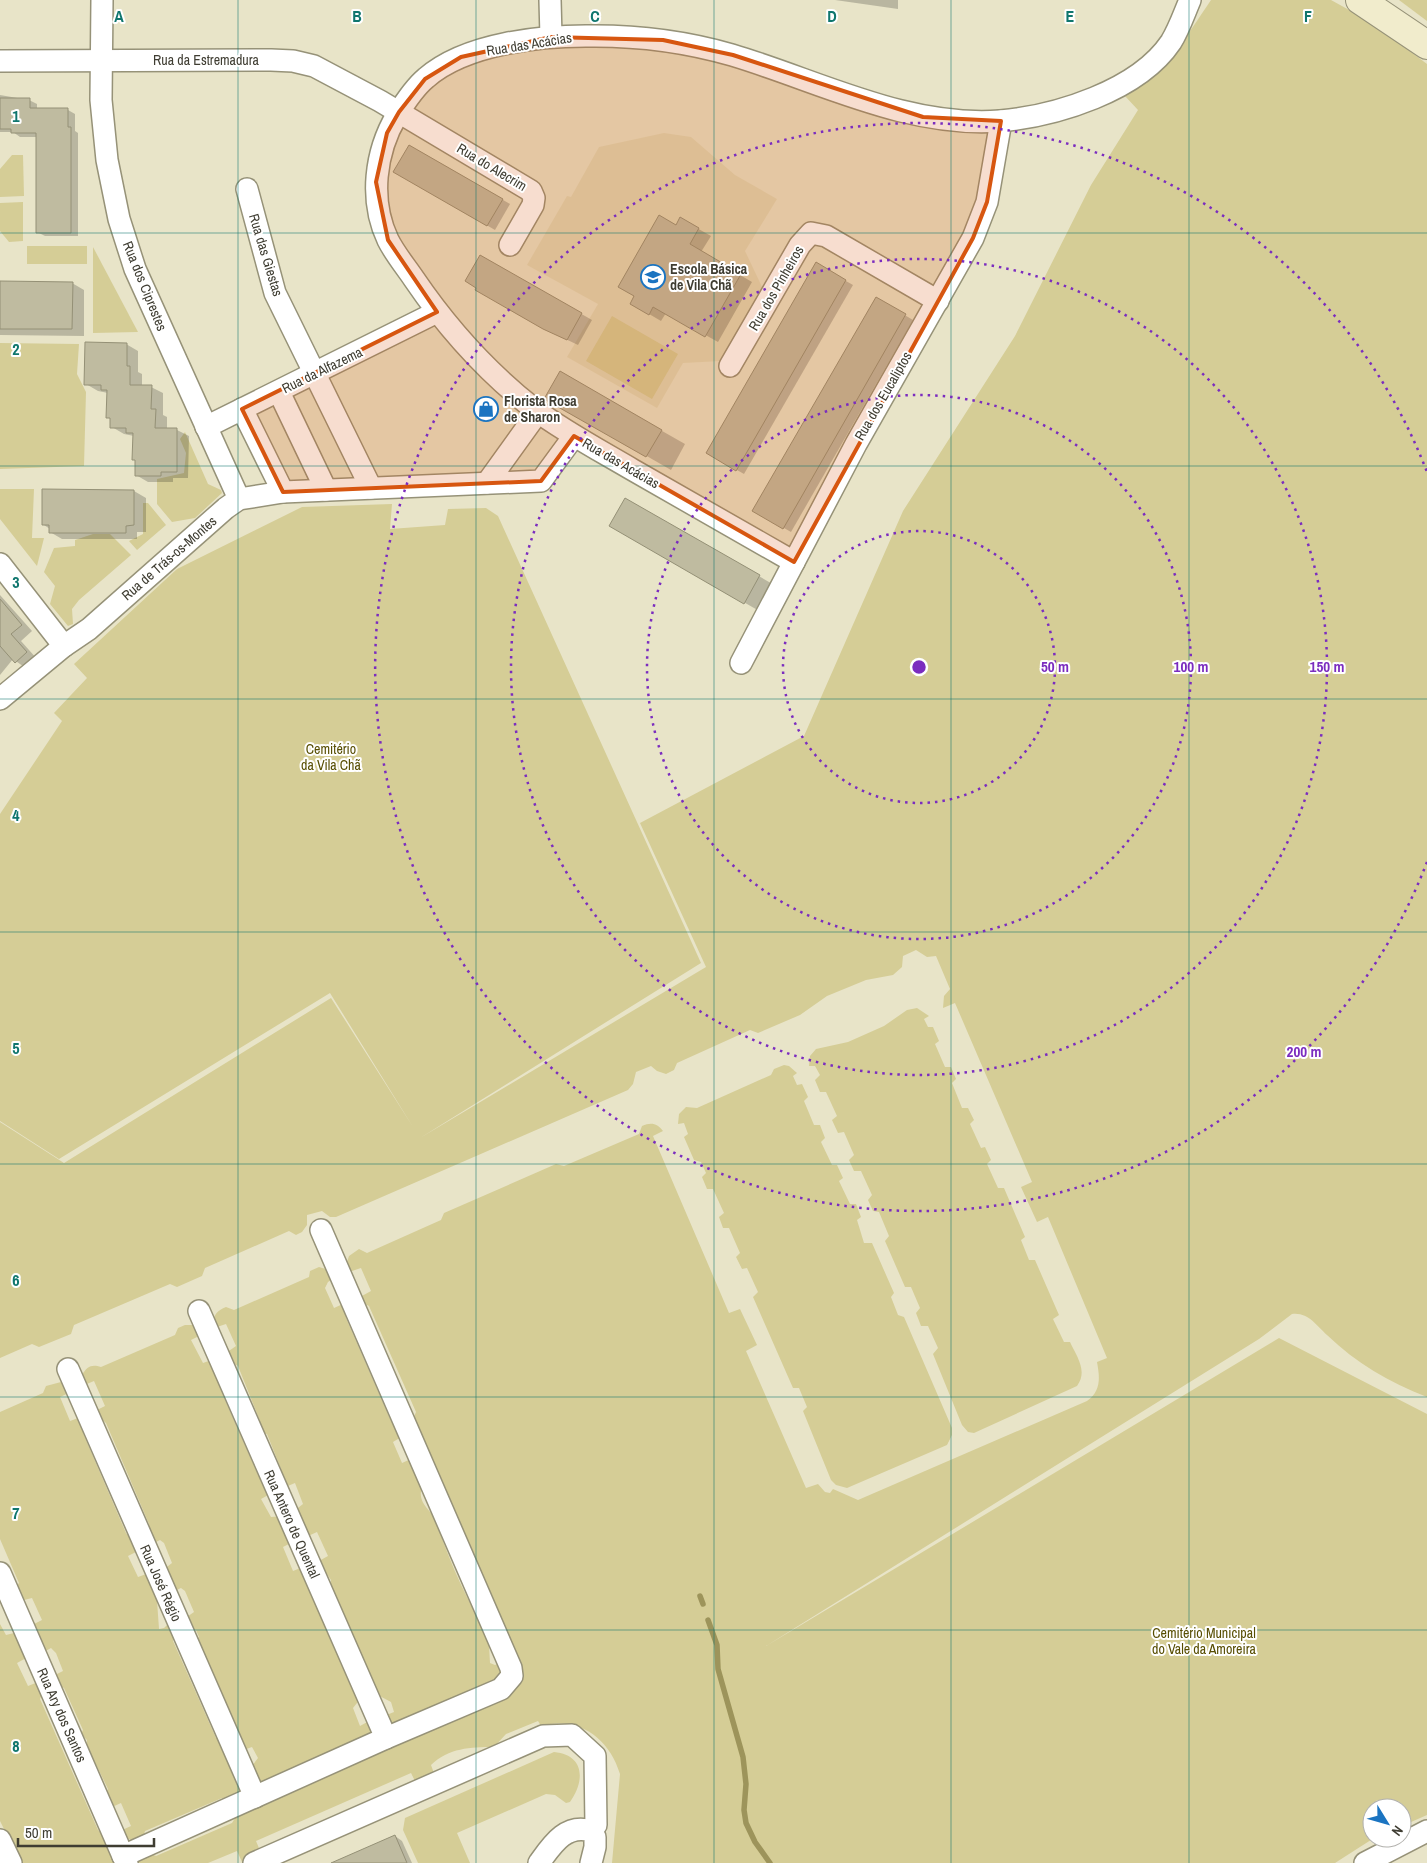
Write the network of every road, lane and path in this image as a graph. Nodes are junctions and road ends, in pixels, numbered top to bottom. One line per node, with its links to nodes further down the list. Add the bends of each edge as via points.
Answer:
1 (102, 0): 8 (street, Rua dos Ciprestes)
2 (550, 0): 5 (street)
3 (1190, 0): 10 (street, Rua das Acácias, via 1170,44 1138,74 1084,102 1044,114)
4 (1360, 0): 6 (main road)
5 (551, 37): 9 (street, Rua das Acácias, via 486,49 446,64 425,79); 10 (street, Rua das Acácias, via 626,37 696,46 923,117 965,122)
6 (1427, 45)
7 (0, 61): 8 (street, Rua da Estremadura)
8 (101, 61): 9 (street, Rua da Estremadura, via 293,61 314,66); 20 (street, Rua dos Ciprestes, via 107,160 119,219 135,269)
9 (399, 112): 12 (street, Rua do Alecrim, via 531,190 532,205); 14 (street, Rua das Acácias, via 387,133 380,156 376,182 380,211 388,240)
10 (1001, 121): 13 (street, Rua dos Eucaliptos, via 981,221)
11 (247, 189): 16 (street, Rua das Giestas, via 275,293)
12 (510, 245)
13 (938, 301): 15 (street, Rua dos Pinheiros, via 826,236 811,233 800,245); 27 (street, Rua dos Eucaliptos, via 856,444)
14 (437, 312): 16 (street, Rua da Alfazema); 19 (street, Rua das Acácias, via 464,346)
15 (730, 366)
16 (315, 374): 17 (street, Rua da Alfazema); 23 (street)
17 (278, 392): 18 (street, Rua da Alfazema); 24 (street)
18 (242, 409): 20 (street, Rua da Alfazema); 25 (street)
19 (538, 412): 21 (street, Rua das Acácias); 22 (street)
20 (206, 427): 26 (street, Rua dos Ciprestes)
21 (574, 436): 22 (street, Rua de Trás-os-Montes, via 541,481); 27 (street, Rua das Acácias)
22 (487, 483): 23 (street, Rua de Trás-os-Montes)
23 (371, 488): 24 (street, Rua de Trás-os-Montes)
24 (326, 490): 25 (street, Rua de Trás-os-Montes)
25 (283, 492): 26 (street, Rua de Trás-os-Montes)
26 (240, 499): 29 (street, Rua de Trás-os-Montes, via 89,629)
27 (794, 562): 30 (street, Rua dos Eucaliptos)
28 (0, 564): 29 (street)
29 (64, 646): 31 (street, Rua de Trás-os-Montes)
30 (741, 663)
31 (0, 699)
32 (321, 1230): 36 (street, via 512,1668 512,1676 501,1689)
33 (199, 1311): 36 (street, Rua Antero de Quental)
34 (68, 1369): 37 (street, Rua José Régio)
35 (0, 1573): 41 (street, Rua Ary dos Santos)
36 (386, 1738): 37 (street)
37 (254, 1797): 41 (street)
38 (591, 1831): 43 (street, via 596,1825 596,1756 572,1735 544,1736); 44 (street, via 582,1828 563,1834); 45 (street, via 595,1847)
39 (1427, 1831): 46 (street)
40 (0, 1840): 42 (street)
41 (125, 1860)
42 (11, 1863)
43 (254, 1863)
44 (539, 1863)
45 (591, 1863)
46 (1365, 1863)

